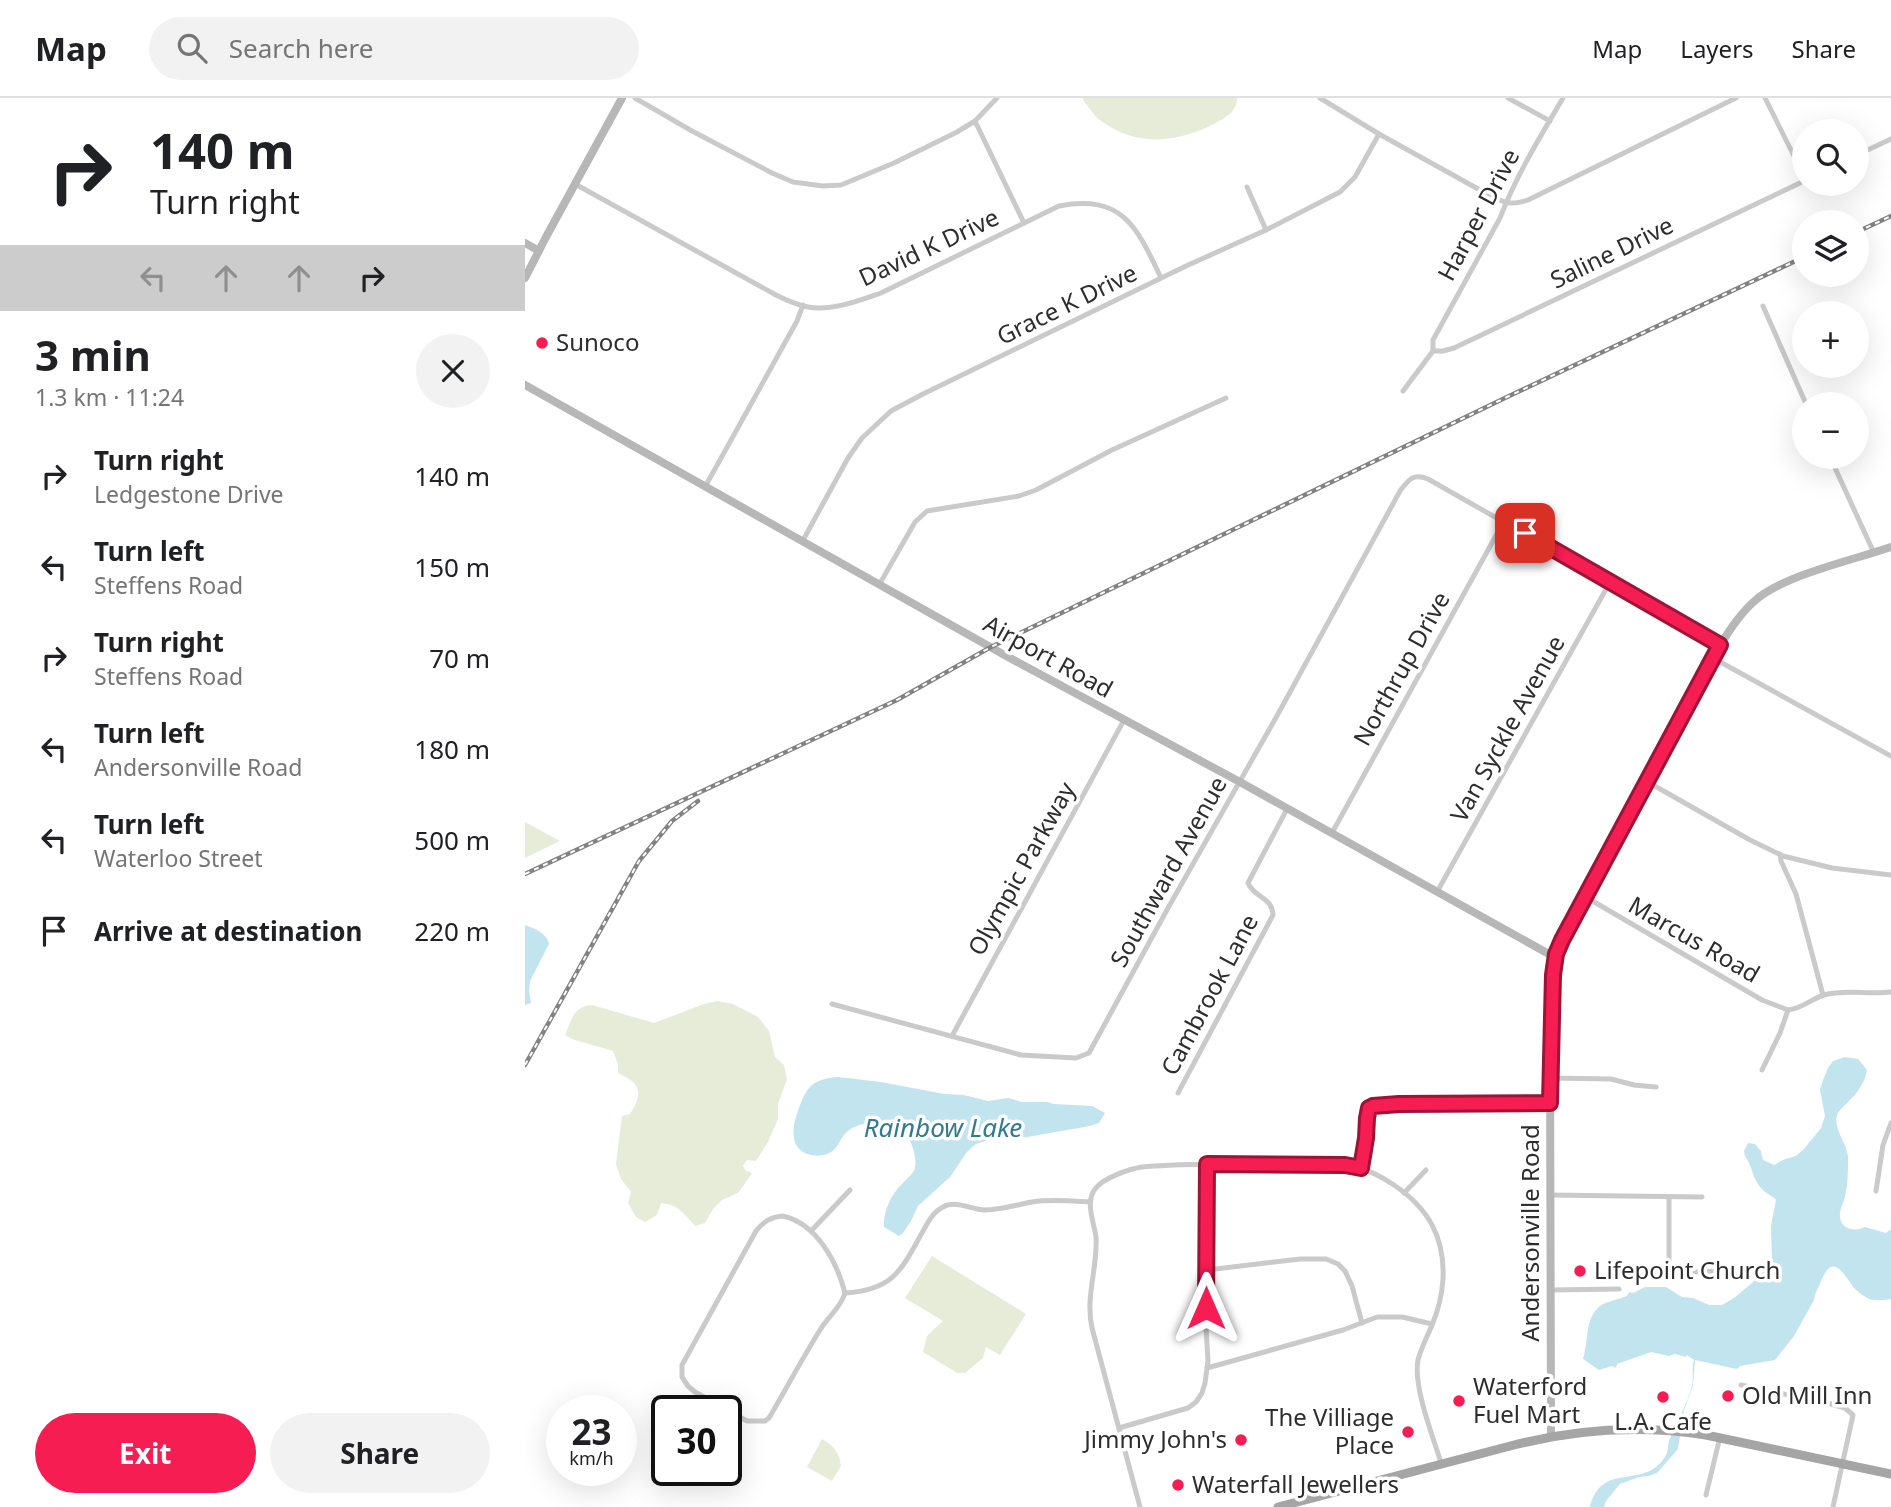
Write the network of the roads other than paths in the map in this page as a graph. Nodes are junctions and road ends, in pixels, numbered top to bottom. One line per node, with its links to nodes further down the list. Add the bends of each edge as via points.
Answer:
1 (622, 98): 15 (street)
2 (635, 98): 9 (street, via 772,173 812,186 841,185)
3 (997, 98): 9 (street)
4 (1320, 98): 11 (street)
5 (1508, 98): 10 (street)
6 (1563, 98): 10 (street, Harper Drive)
7 (1737, 98): 18 (street, via 1528,200)
8 (1765, 98): 14 (street)
9 (975, 121): 19 (street)
10 (1549, 121): 18 (street, Harper Drive)
11 (1378, 134): 18 (street); 20 (street, Grace K Drive, via 1360,169 1340,192)
12 (1891, 139): 13 (street)
13 (1869, 149)
14 (1792, 153)
15 (575, 184): 22 (street); 25 (street, David K Drive, via 776,295)
16 (1792, 184): 27 (street, Saline Drive, via 1454,348)
17 (1247, 187): 20 (street)
18 (1506, 203): 27 (street, Harper Drive, via 1433,340)
19 (1024, 223): 24 (street, David K Drive, via 1059,206 1077,203 1112,210 1136,228); 25 (street, David K Drive, via 855,302)
20 (1266, 230): 24 (street, Grace K Drive)
21 (525, 243): 22 (street)
22 (539, 251): 23 (street)
23 (525, 278)
24 (1161, 278): 35 (street, Grace K Drive, via 891,411 855,447)
25 (803, 305): 33 (street)
26 (1763, 306): 30 (street)
27 (1433, 351): 29 (street, Harper Drive)
28 (525, 385): 33 (street, Airport Road)
29 (1403, 391)
30 (1801, 392)
31 (1226, 398): 39 (street, via 1036,490 927,511 915,522)
32 (1836, 469): 37 (street)
33 (705, 488): 35 (street, Airport Road)
34 (1504, 521): 38 (street); 45 (street, Southward Avenue, via 1428,479 1410,478); 47 (street, Northrup Drive)
35 (802, 542): 39 (street, Airport Road)
36 (1891, 547): 37 (street, Andersonville Road)
37 (1874, 553): 40 (street, Andersonville Road, via 1772,589 1746,610)
38 (1610, 582): 40 (street); 50 (street, Van Syckle Avenue)
39 (880, 585): 42 (street, Airport Road)
40 (1720, 645): 41 (street, Andersonville Road)
41 (1713, 658): 43 (street); 44 (street, Andersonville Road)
42 (1124, 720): 45 (street, Airport Road); 57 (street, Olympic Parkway)
43 (1891, 757)
44 (1646, 781): 48 (street); 51 (street, Andersonville Road)
45 (1240, 782): 46 (street, Airport Road); 57 (street, Southward Avenue, via 1089,1053 1076,1058 1021,1055)
46 (1287, 809): 47 (street, Airport Road); 61 (street, Cambrook Lane, via 1248,883 1270,903 1273,915)
47 (1332, 833): 50 (street, Airport Road)
48 (1780, 855): 49 (street, via 1832,869); 54 (street, via 1796,894)
49 (1891, 876)
50 (1437, 892): 52 (street, Airport Road)
51 (1584, 896): 52 (street, Andersonville Road); 56 (street, Marcus Road, via 1762,1000)
52 (1556, 958): 59 (street, Andersonville Road)
53 (1891, 992): 54 (street)
54 (1823, 995): 56 (street, via 1797,1010)
55 (832, 1004): 57 (street, Southward Avenue)
56 (1788, 1010): 58 (street)
57 (952, 1036)
58 (1762, 1070)
59 (1550, 1078): 60 (street); 62 (street, Andersonville Road)
60 (1656, 1087)
61 (1178, 1093)
62 (1550, 1103): 65 (street, via 1373,1106 1367,1118); 70 (street, Andersonville Road)
63 (1891, 1123): 68 (street)
64 (1207, 1164): 65 (street); 73 (street, via 1130,1169 1095,1188); 75 (street)
65 (1361, 1168): 69 (street)
66 (1426, 1170): 69 (street)
67 (849, 1190): 74 (street)
68 (1875, 1191)
69 (1404, 1193): 81 (street, via 1428,1216 1443,1259 1443,1283)
70 (1549, 1195): 72 (street); 78 (street, Andersonville Road)
71 (1702, 1197): 72 (street)
72 (1669, 1198): 76 (street, via 1669,1276)
73 (1090, 1202): 79 (street, via 1049,1200 992,1210 950,1204 930,1219 890,1281 869,1291); 84 (street, via 1096,1238 1090,1318)
74 (811, 1231): 79 (street, via 830,1255); 79 (street, via 783,1216 762,1224 682,1365 681,1377 695,1392 731,1413 765,1421)
75 (1206, 1270): 80 (street, via 1326,1259 1345,1271); 82 (street)
76 (1718, 1271)
77 (1619, 1289): 78 (street)
78 (1550, 1290): 85 (street, Andersonville Road)
79 (845, 1293)
80 (1362, 1322): 81 (street, via 1387,1316); 82 (street)
81 (1432, 1324): 87 (street, via 1417,1367)
82 (1207, 1368): 84 (street, via 1202,1393 1192,1406)
83 (1741, 1385): 88 (street, via 1845,1408 1853,1415)
84 (1119, 1428): 91 (street)
85 (1551, 1436): 86 (main road, via 1638,1429); 87 (main road)
86 (1720, 1437): 88 (main road); 90 (street)
87 (1441, 1464): 92 (main road)
88 (1843, 1464): 89 (main road); 93 (street)
89 (1891, 1474)
90 (1706, 1495)
91 (1140, 1507)
92 (1278, 1507)
93 (1833, 1507)

